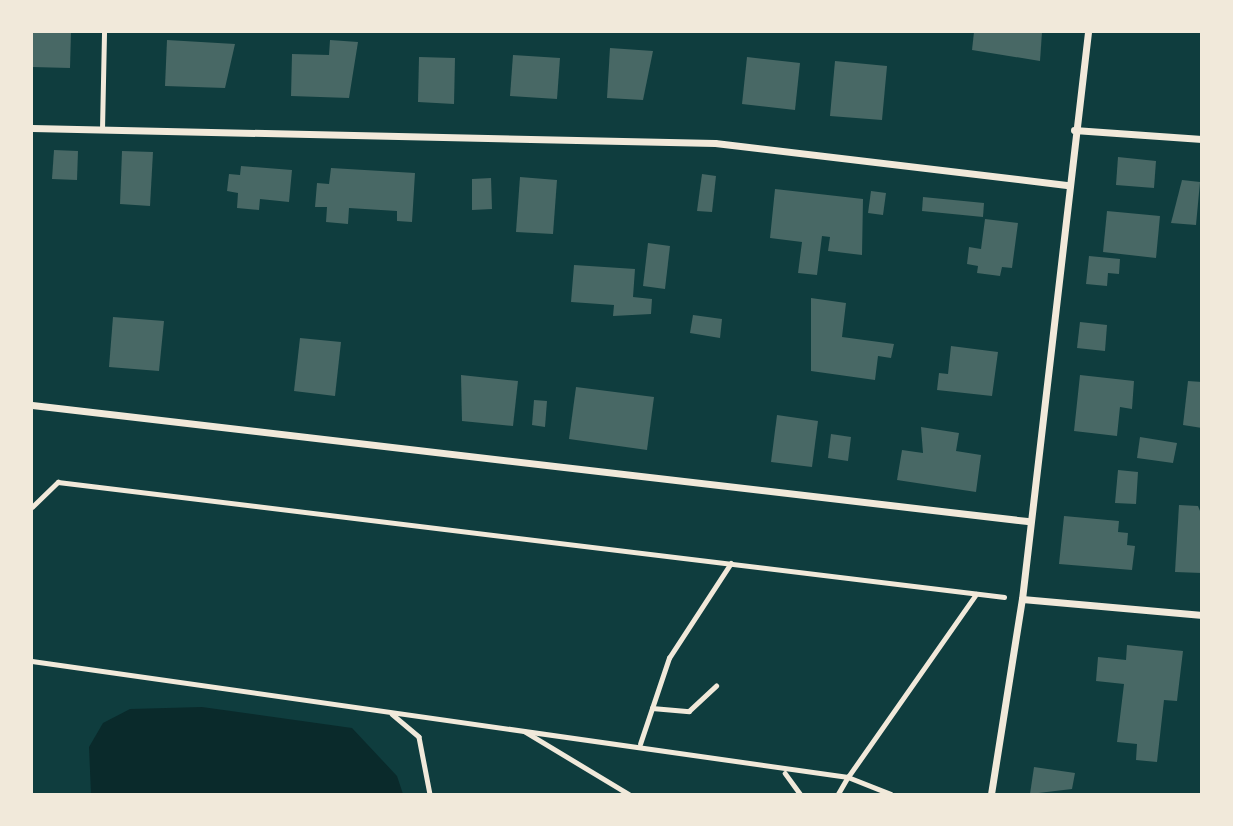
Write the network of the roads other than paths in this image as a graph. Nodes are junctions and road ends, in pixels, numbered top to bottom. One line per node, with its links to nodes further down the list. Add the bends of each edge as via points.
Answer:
1 (104, 32): 4 (lane)
2 (1088, 32): 5 (street)
3 (32, 128): 4 (street)
4 (102, 129): 7 (street, via 715,143)
5 (1074, 130): 6 (street); 7 (street)
6 (1202, 139)
7 (1066, 185): 9 (street)
8 (32, 405): 9 (street)
9 (1027, 522): 10 (street)
10 (1021, 599): 11 (street); 12 (street)
11 (1202, 615)
12 (992, 794)

